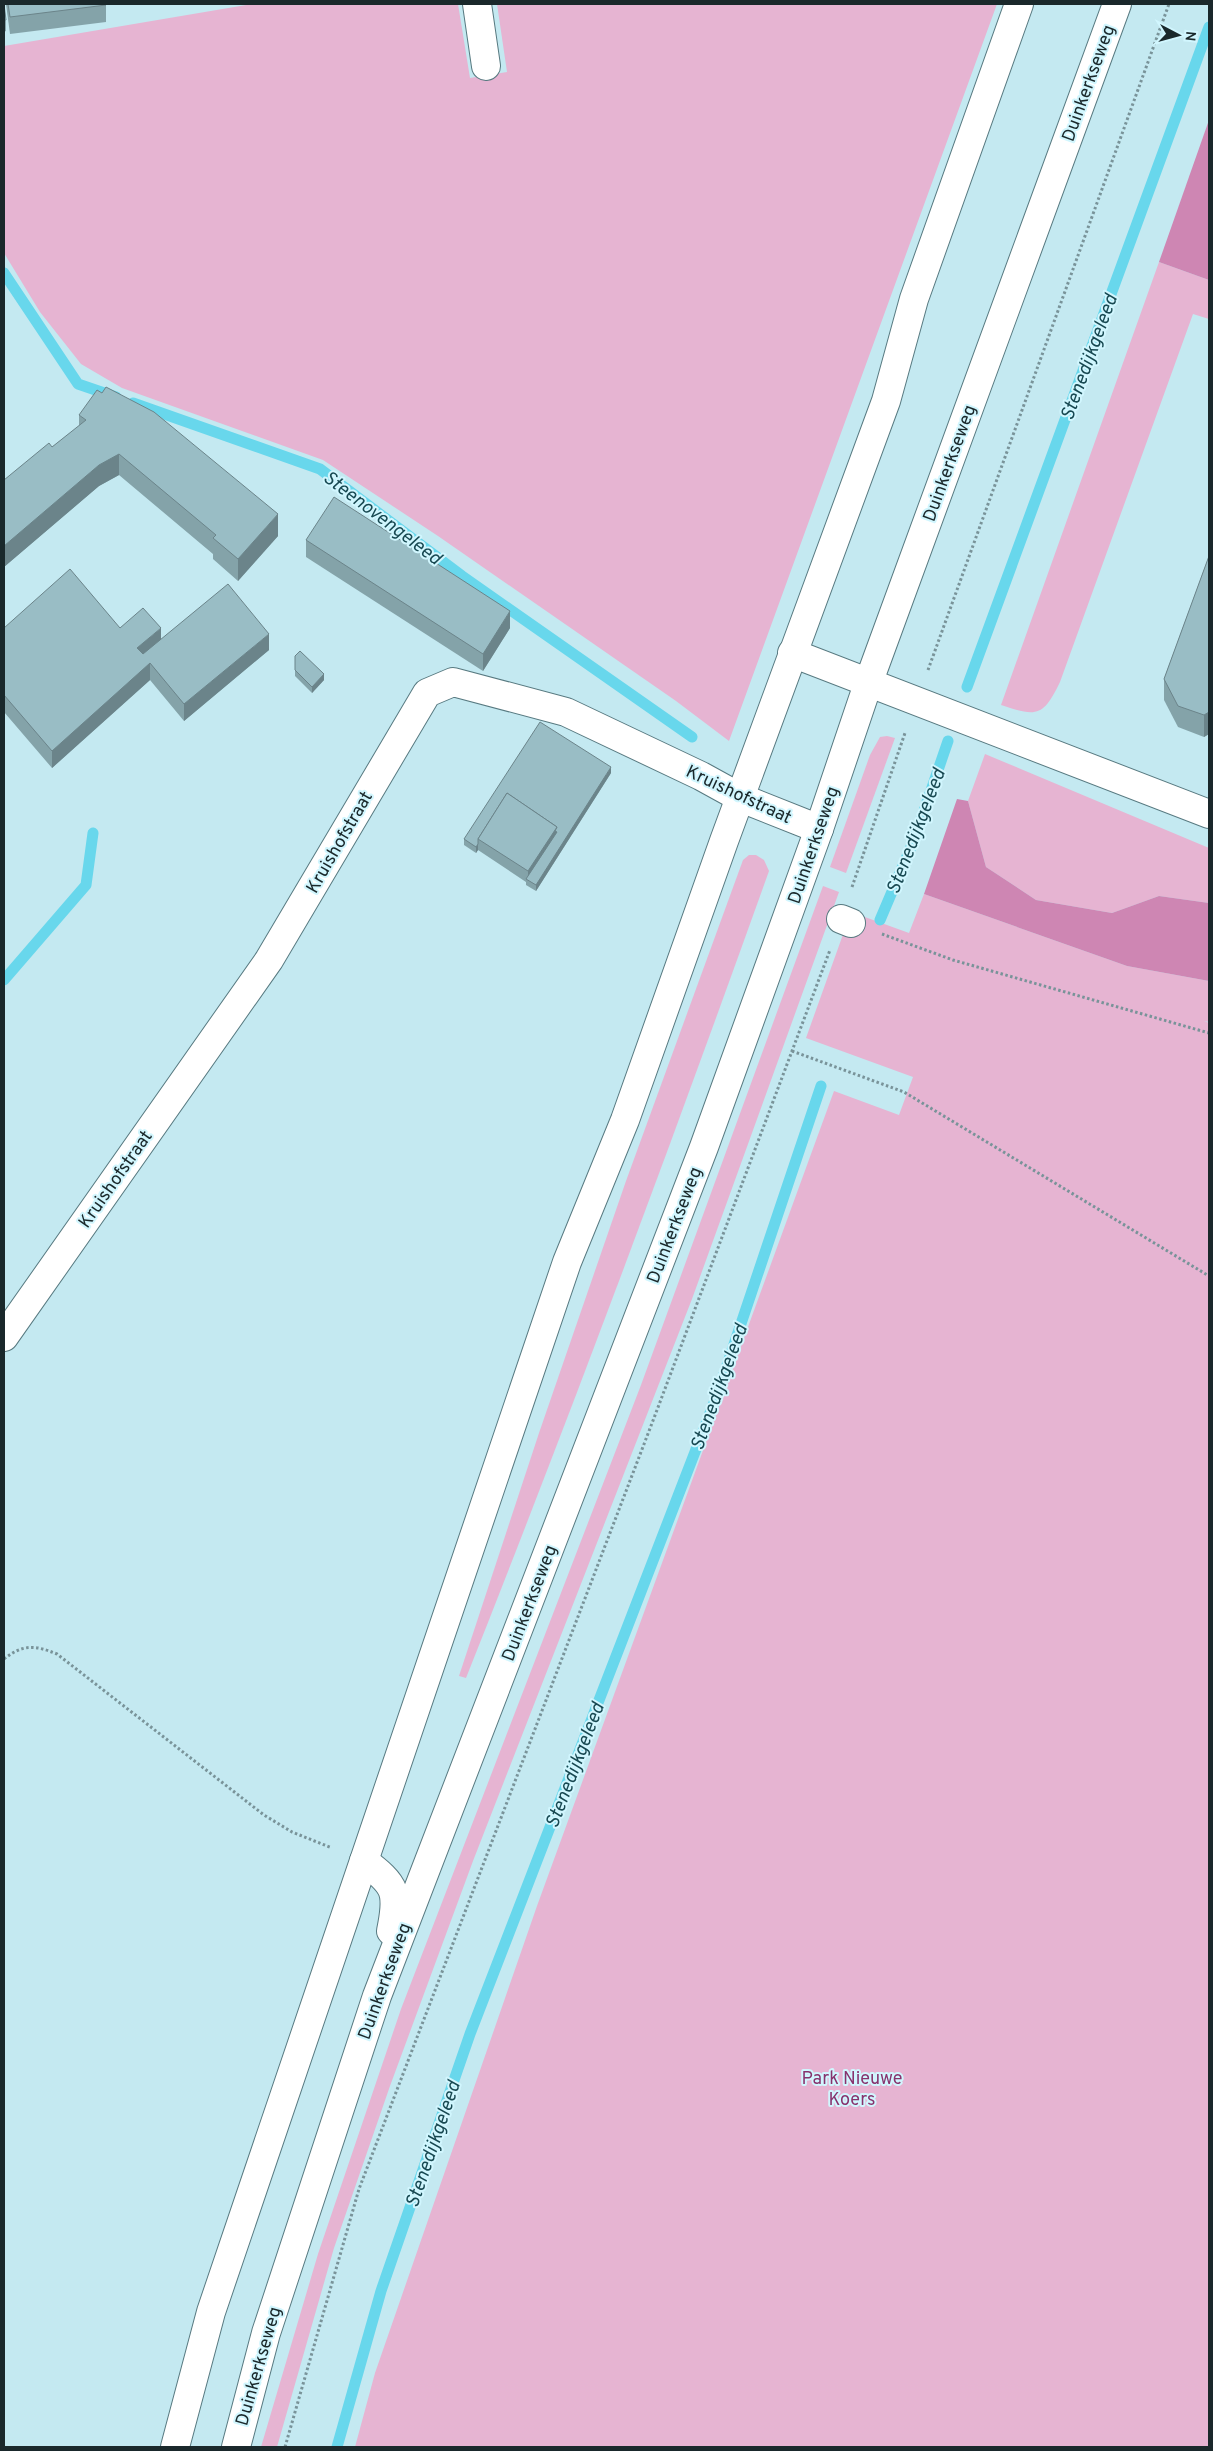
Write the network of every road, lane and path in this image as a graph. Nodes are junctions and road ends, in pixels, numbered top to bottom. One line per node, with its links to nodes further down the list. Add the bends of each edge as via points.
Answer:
1 (477, 4): 5 (main road)
2 (1019, 4): 6 (main road, via 914,299 886,401)
3 (1117, 4): 7 (main road, Duinkerkseweg)
4 (1169, 4): 8 (path)
5 (486, 66)
6 (792, 653): 7 (main road); 9 (main road)
7 (869, 681): 8 (main road); 11 (main road, Duinkerkseweg)
8 (922, 702): 10 (main road); 12 (path)
9 (741, 798): 11 (main road, Kruishofstraat); 16 (main road, Kruishofstraat, via 566,712 453,682 427,693 269,960); 18 (main road, via 625,1120 567,1262)
10 (1209, 814)
11 (819, 830): 19 (main road, Duinkerkseweg, via 628,1348)
12 (846, 921): 13 (path, via 953,960); 14 (path)
13 (1209, 1033)
14 (792, 1050): 15 (path, via 904,1092); 22 (path, via 359,2190)
15 (1209, 1276)
16 (4, 1337)
17 (4, 1659): 18 (path, via 22,1648 40,1647 57,1654 264,1816 292,1832)
18 (364, 1861): 19 (main road, via 386,1880 394,1892 396,1906); 20 (main road, via 212,2312)
19 (377, 1996): 21 (main road, Duinkerkseweg, via 269,2324)
20 (175, 2447)
21 (236, 2447)
22 (285, 2447)

